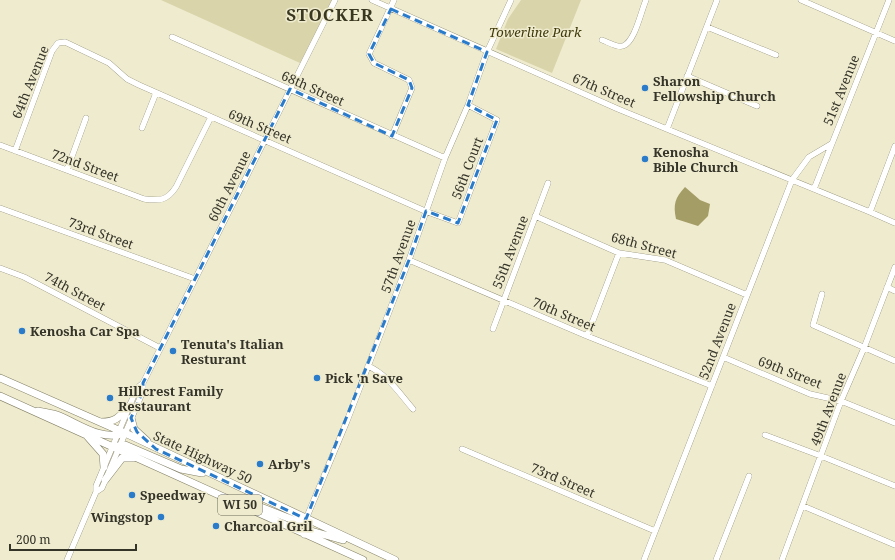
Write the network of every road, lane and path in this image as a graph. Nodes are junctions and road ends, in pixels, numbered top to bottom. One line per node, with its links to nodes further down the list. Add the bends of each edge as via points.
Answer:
1 (335, 0): 19 (street, 60th Avenue)
2 (372, 0): 9 (street, 67th Street)
3 (394, 0): 9 (street)
4 (511, 0): 16 (street, 57th Avenue)
5 (646, 0): 13 (street, via 633,35 626,44 619,46)
6 (717, 0): 10 (street)
7 (801, 0): 11 (street)
8 (889, 0): 11 (street, 51st Avenue)
9 (391, 9): 16 (street, 67th Street); 27 (street, via 370,54 374,63 409,80 412,88)
10 (707, 27): 17 (street); 18 (street)
11 (876, 34): 14 (street); 29 (street, 51st Avenue)
12 (172, 37): 19 (street, 68th Street)
13 (602, 40)
14 (895, 41)
15 (58, 43): 20 (street, 69th Street, via 65,42 110,64 127,79); 32 (street, 64th Avenue, via 52,51)
16 (487, 52): 21 (street, 57th Avenue); 26 (street, 67th Street)
17 (776, 55)
18 (687, 76): 22 (street); 26 (street)
19 (290, 89): 27 (street, 68th Street); 28 (street, 60th Avenue)
20 (156, 93): 23 (street, 69th Street); 25 (street)
21 (468, 105): 33 (street, 57th Avenue); 43 (street, 56th Court, via 497,120)
22 (757, 106)
23 (211, 117): 28 (street, 69th Street); 34 (street, 72nd Street, via 173,192 158,201)
24 (86, 118): 34 (street)
25 (142, 128)
26 (667, 128): 35 (street, 67th Street)
27 (392, 136): 33 (street, 68th Street)
28 (265, 140): 39 (street, 69th Street); 48 (street, 60th Avenue)
29 (831, 144): 35 (street, 52nd Avenue, via 809,157); 37 (street, 51st Avenue)
30 (0, 145): 32 (street, 72nd Street)
31 (895, 146): 40 (street)
32 (15, 151): 34 (street, 72nd Street)
33 (445, 158): 39 (street, 57th Avenue)
34 (67, 170)
35 (792, 180): 37 (street, 67th Street); 52 (street, 52nd Avenue)
36 (548, 183): 41 (street, 55th Avenue)
37 (814, 189): 40 (street, 67th Street)
38 (0, 208): 48 (street, 73rd Street)
39 (425, 212): 43 (street, 69th Street); 45 (street, 57th Avenue)
40 (870, 212): 42 (street, 67th Street)
41 (535, 216): 44 (street, 68th Street); 53 (street, 55th Avenue)
42 (895, 223)
43 (458, 224)
44 (619, 252): 52 (street, 68th Street, via 665,260); 55 (street)
45 (409, 260): 53 (street, 70th Street); 60 (street, 57th Avenue)
46 (895, 267): 49 (street, 49th Avenue)
47 (0, 268): 56 (street, 74th Street, via 24,277)
48 (194, 279): 56 (street, 60th Avenue)
49 (887, 288): 50 (street); 57 (street, 49th Avenue)
50 (895, 291)
51 (822, 294): 57 (street, via 813,325)
52 (747, 295): 58 (street, 52nd Avenue)
53 (503, 301): 54 (street, 55th Avenue); 55 (street, 70th Street)
54 (493, 328)
55 (587, 336): 63 (street, 70th Street)
56 (160, 348): 62 (street, 60th Avenue)
57 (864, 348): 59 (street); 65 (street, 49th Avenue)
58 (723, 357): 63 (street, 52nd Avenue); 65 (street, 69th Street, via 810,394)
59 (895, 361)
60 (368, 366): 68 (street, via 388,379); 88 (street, 57th Avenue)
61 (0, 378): 70 (main road, State Highway 50 / WI 50)
62 (143, 382): 66 (street, 60th Avenue, via 137,388); 69 (street, 60th Avenue, via 143,391)
63 (712, 386): 89 (street, 52nd Avenue)
64 (0, 396): 67 (main road, WI 50)
65 (841, 401): 71 (street, 69th Street); 78 (street, 49th Avenue)
66 (130, 405): 70 (main road, via 111,422); 72 (street, 60th Avenue)
67 (24, 407): 72 (main road, via 56,415 105,435); 73 (main road, WI 50)
68 (412, 409)
69 (131, 418): 72 (street, 60th Avenue); 76 (main road, via 134,429)
70 (98, 422): 72 (main road, State Highway 50 / WI 50)
71 (895, 423)
72 (120, 434): 75 (street, 60th Avenue); 75 (street, 60th Avenue); 76 (main road, State Highway 50 / WI 50)
73 (87, 435): 75 (main road, WI 50); 80 (main road, via 104,456)
74 (765, 435): 78 (street)
75 (116, 447): 79 (main road, WI 50); 80 (street, 60th Avenue); 81 (main road, via 132,448 181,469); 83 (street, 60th Avenue)
76 (156, 449): 81 (main road, State Highway 50 / WI 50)
77 (462, 449): 89 (street, 73rd Street)
78 (822, 456): 84 (street); 87 (street, 49th Avenue)
79 (137, 458): 83 (main road, via 122,458); 86 (main road, WI 50)
80 (104, 467): 85 (street, 60th Avenue)
81 (213, 476): 88 (main road, State Highway 50 / WI 50)
82 (749, 476): 97 (street)
83 (105, 480): 85 (street, 60th Avenue, via 102,488)
84 (895, 486)
85 (96, 492): 93 (street, 60th Avenue)
86 (225, 498): 88 (main road, via 258,506 296,521 303,522); 90 (main road, WI 50)
87 (803, 506): 91 (street); 98 (street, 49th Avenue)
88 (306, 519): 92 (main road, State Highway 50 / WI 50)
89 (655, 531): 96 (street, 52nd Avenue)
90 (304, 534): 92 (main road, via 311,531 320,533); 94 (main road, WI 50)
91 (895, 545)
92 (377, 552): 95 (main road, State Highway 50 / WI 50)
93 (67, 560)
94 (363, 560)
95 (395, 560)
96 (644, 560)
97 (716, 560)
98 (782, 560)

